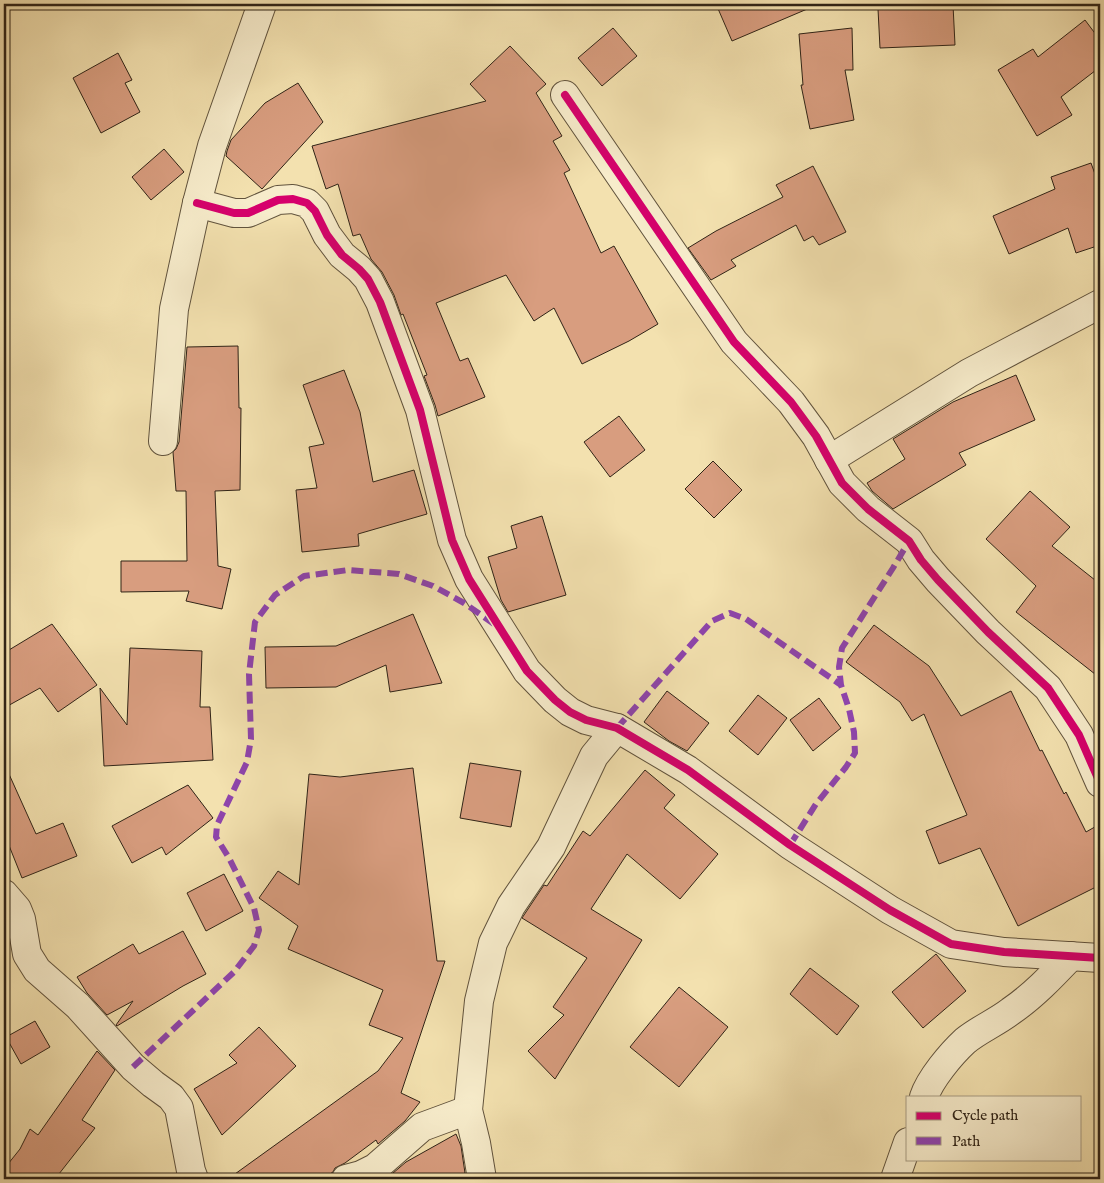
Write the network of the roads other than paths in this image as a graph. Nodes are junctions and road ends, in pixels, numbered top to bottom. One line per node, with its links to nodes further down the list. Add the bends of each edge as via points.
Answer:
1 (262, 4): 3 (street, via 212,146)
2 (565, 95): 6 (street, via 734,342 790,402 816,436)
3 (197, 203): 5 (street, via 174,309); 7 (street, via 234,213 248,213 278,200 293,199 307,203 315,211 327,235 342,255 368,279 380,302 420,410 452,540 469,579 526,671 570,712)
4 (1100, 304): 6 (street, via 969,373)
5 (163, 441)
6 (829, 460): 8 (street, via 842,483 868,510 909,541 938,580 1048,688 1079,735)
7 (617, 728): 10 (street, via 688,770 790,845 873,899 951,944 1004,952); 13 (street, via 594,756 550,847 511,906 493,942 479,1001)
8 (1100, 783)
9 (4, 894): 15 (street, via 17,909 27,954 36,970 78,1006 133,1067 171,1097 179,1108)
10 (1070, 956): 11 (street); 12 (street, via 1049,980 1011,1011 966,1040 944,1065)
11 (1100, 958)
12 (924, 1096)
13 (468, 1110): 16 (street, via 422,1127 375,1168); 17 (street)
14 (906, 1147): 18 (street)
15 (194, 1179)
16 (346, 1179)
17 (482, 1179)
18 (894, 1179)

